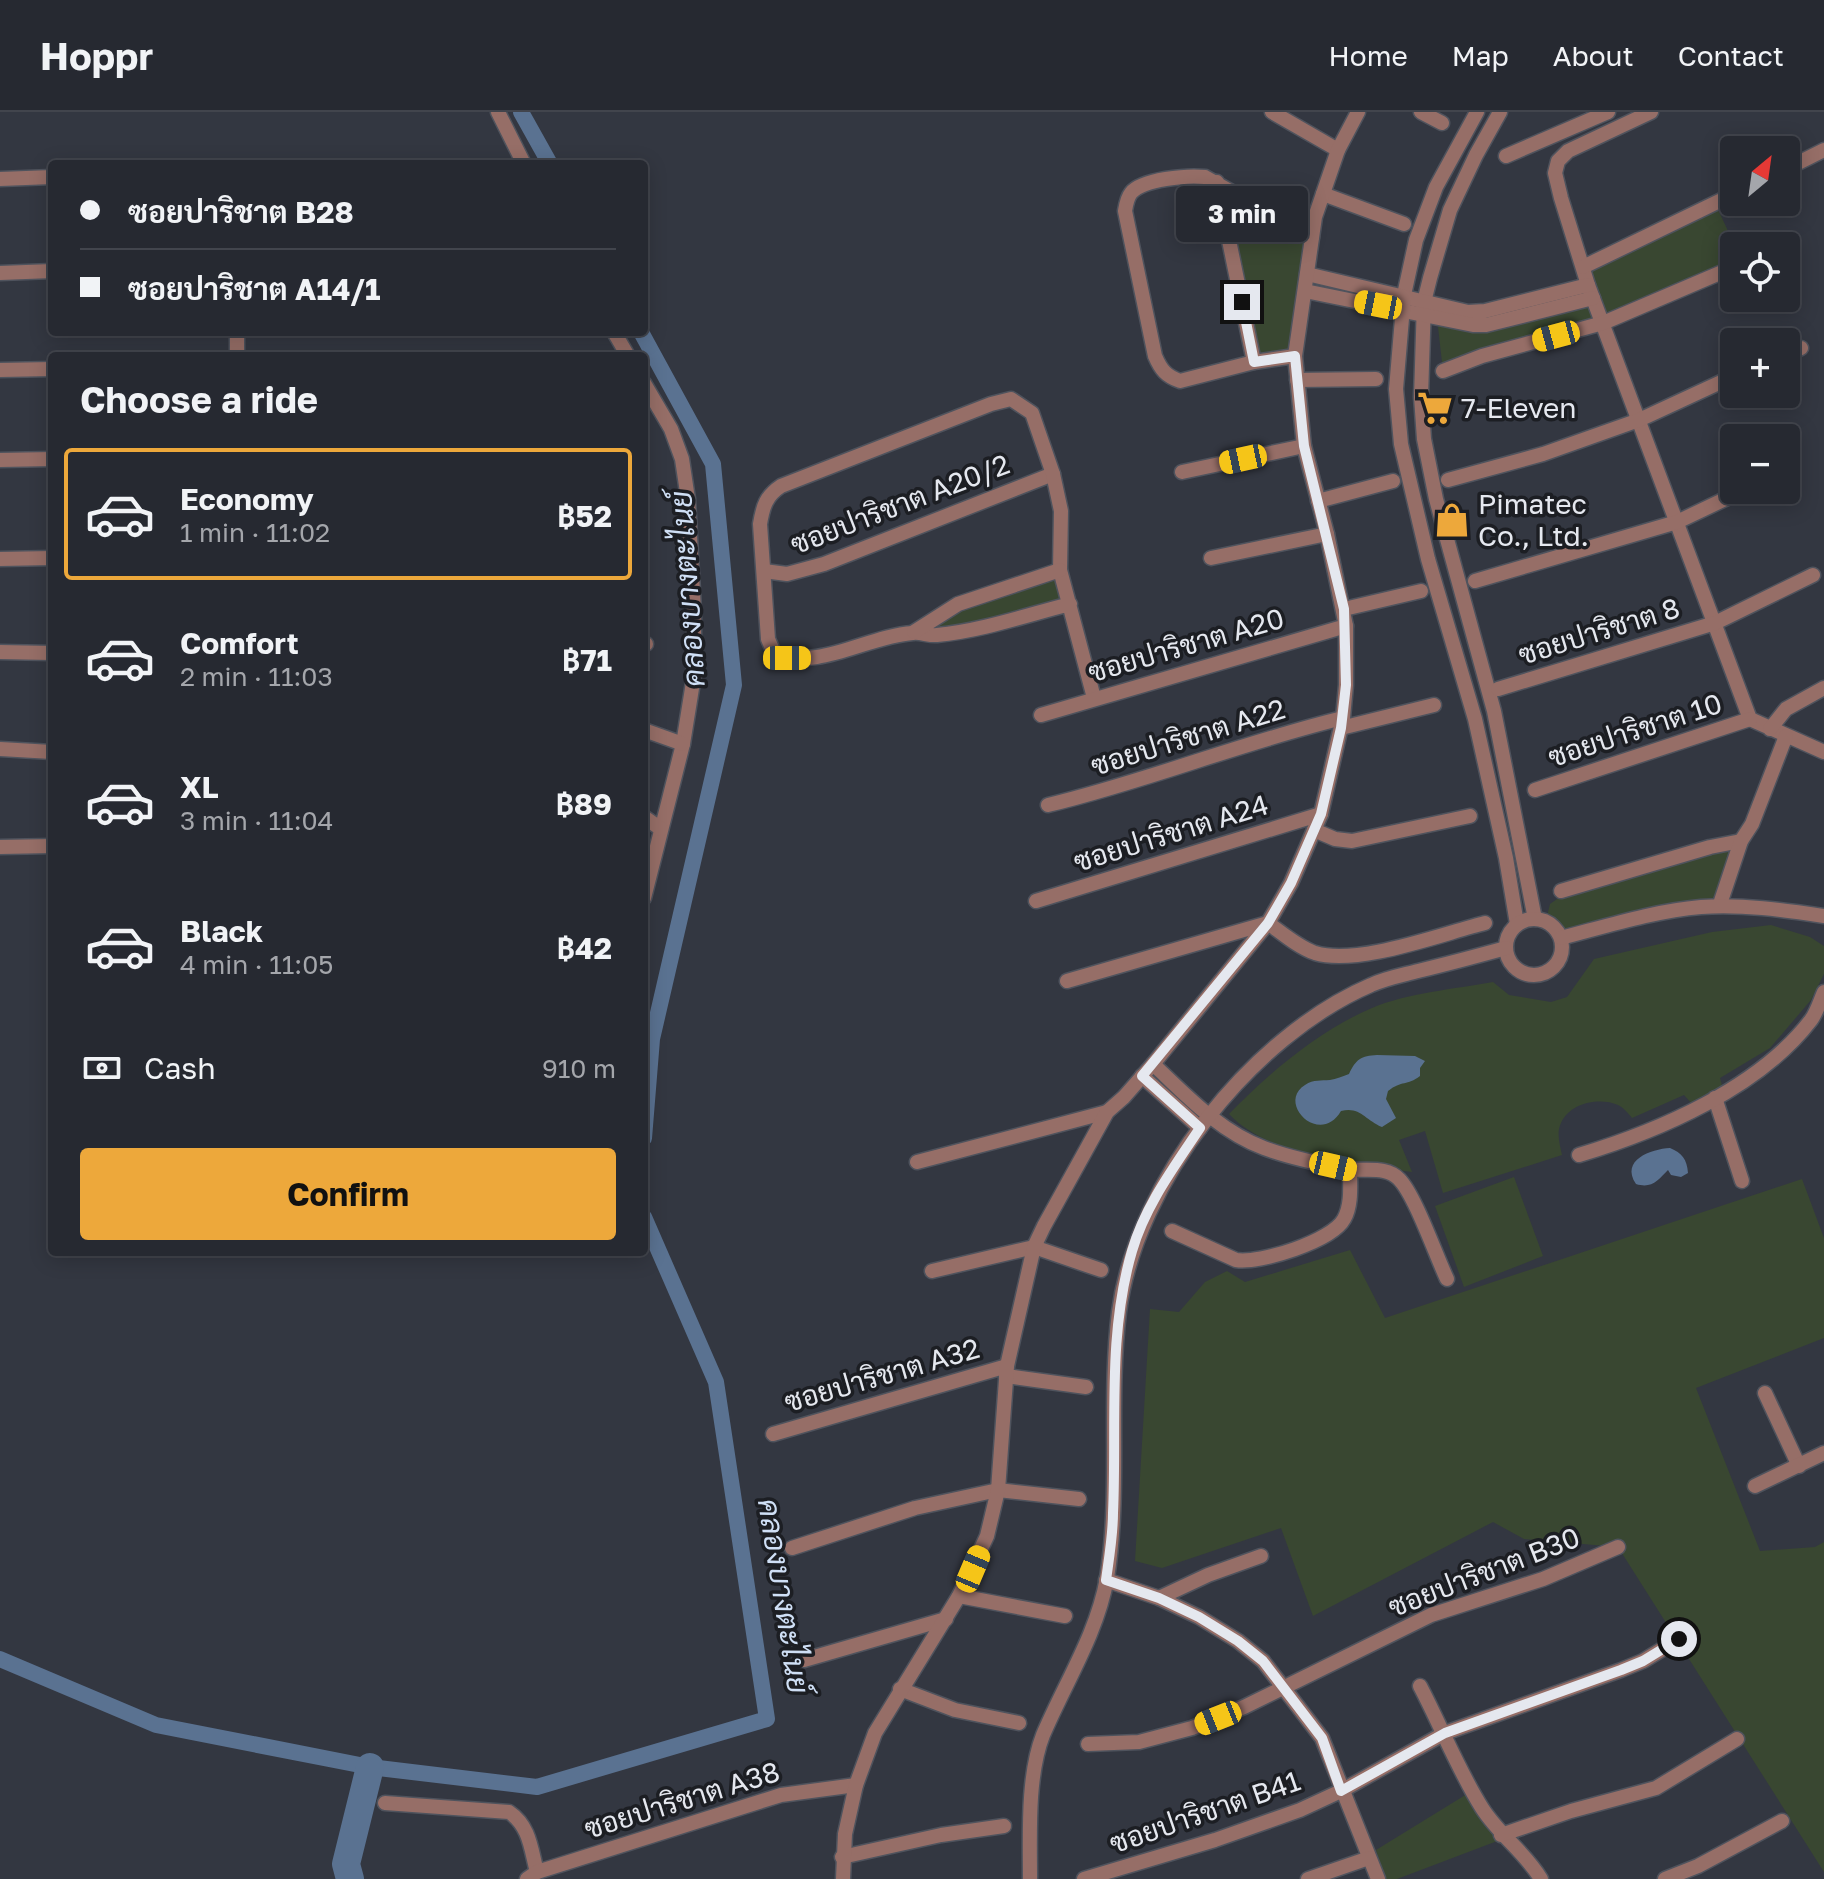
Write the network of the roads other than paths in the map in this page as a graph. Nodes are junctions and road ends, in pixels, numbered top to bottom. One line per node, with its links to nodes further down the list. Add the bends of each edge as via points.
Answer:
1 (498, 112): 13 (street)
2 (1272, 112): 10 (street)
3 (1358, 112): 10 (street)
4 (1421, 112): 9 (street)
5 (1477, 112): 29 (street, via 1436,187 1416,240)
6 (1500, 112): 30 (street, via 1450,210)
7 (1651, 112): 22 (street, via 1568,151 1558,161 1555,173)
8 (1599, 113): 12 (street)
9 (1442, 123)
10 (1338, 150): 18 (street)
11 (1824, 150): 14 (street)
12 (1506, 156)
13 (522, 160)
14 (1800, 162)
15 (48, 177): 16 (street)
16 (0, 179)
17 (1217, 182): 21 (street); 33 (street); 33 (street, via 1192,175 1139,185 1128,196 1125,211 1161,370 1180,381)
18 (1323, 194): 20 (street); 21 (street)
19 (1720, 201): 22 (street)
20 (1404, 224)
21 (1312, 237): 26 (street)
22 (1583, 267): 28 (street)
23 (48, 271): 24 (street)
24 (0, 273)
25 (1720, 273): 31 (street)
26 (1307, 274): 27 (street); 29 (street)
27 (1305, 291): 29 (street); 32 (street)
28 (1591, 291): 30 (street, via 1485,311); 31 (street)
29 (1403, 303): 30 (street); 100 (street, via 1396,389 1401,444 1475,719)
30 (1424, 309): 97 (street, via 1424,439 1494,711)
31 (1603, 323): 36 (street); 41 (street)
32 (1295, 356): 33 (street); 38 (street)
33 (1254, 362)
34 (48, 369): 35 (street)
35 (0, 370)
36 (1443, 371)
37 (1376, 379): 38 (street)
38 (1297, 380): 42 (street)
39 (1720, 382): 41 (street)
40 (648, 390): 78 (street, via 682,459 688,499 694,676)
41 (1639, 420): 47 (street); 51 (street)
42 (1304, 446): 45 (street); 49 (street)
43 (48, 459): 44 (street)
44 (0, 460)
45 (1182, 472)
46 (1053, 474): 56 (street, via 1061,511); 57 (street, ซอยปาริชาต A20/2, via 824,564 787,574); 57 (street, via 1032,413 1011,399 991,404 769,494 760,524)
47 (1448, 480)
48 (1393, 481): 49 (street)
49 (1318, 501): 52 (street)
50 (1720, 501): 51 (street)
51 (1677, 522): 59 (street); 63 (street)
52 (1327, 534): 54 (street); 62 (street)
53 (48, 558): 55 (street)
54 (1211, 558)
55 (0, 559)
56 (1060, 570): 61 (street); 65 (street, via 958,604)
57 (764, 571): 65 (street, via 768,639 774,653 811,658)
58 (1813, 575): 63 (street, ซอยปาริชาต 8)
59 (1475, 581)
60 (1421, 591): 62 (street)
61 (1070, 604): 65 (street, via 963,631 934,636); 70 (street)
62 (1344, 609): 64 (street)
63 (1715, 623): 69 (street, ซอยปาริชาต 8); 73 (street)
64 (1346, 626): 70 (street, ซอยปาริชาต A20); 74 (street)
65 (914, 632)
66 (0, 652): 67 (street)
67 (48, 653)
68 (1824, 688): 75 (street, via 1786,709)
69 (1498, 689)
70 (1094, 698): 72 (street, ซอยปาริชาต A20)
71 (1434, 705): 74 (street, ซอยปาริชาต A22)
72 (1041, 715)
73 (1750, 719): 75 (street); 82 (street, ซอยปาริชาต 10)
74 (1342, 723): 83 (street, ซอยปาริชาต A22, via 1297,729); 84 (street)
75 (1770, 729): 77 (street)
76 (648, 731): 78 (street)
77 (1786, 736): 81 (street); 89 (street)
78 (683, 744): 87 (street)
79 (0, 749): 80 (street)
80 (48, 752)
81 (1824, 752)
82 (1535, 790)
83 (1048, 805)
84 (1321, 814): 88 (street); 94 (street, ซอยปาริชาต A24)
85 (1470, 816): 88 (street, via 1352,841)
86 (648, 820): 87 (street)
87 (661, 829): 92 (street)
88 (1314, 830): 98 (street)
89 (1741, 841): 93 (street); 95 (street)
90 (48, 846): 91 (street)
91 (0, 847)
92 (648, 882)
93 (1561, 891)
94 (1036, 901)
95 (1721, 901)
96 (1824, 916): 101 (street, via 1759,906 1700,907)
97 (1535, 919): 100 (street); 101 (street, via 1551,924)
98 (1268, 923): 99 (street, via 1314,952 1337,957); 103 (street); 106 (street)
99 (1485, 923)
100 (1517, 924): 102 (street)
101 (1561, 938): 102 (street, via 1560,959 1545,973 1524,973)
102 (1506, 948): 110 (street, via 1370,985 1310,1019 1271,1048)
103 (1067, 981)
104 (1824, 992): 105 (street)
105 (1818, 1020): 108 (street)
106 (1153, 1064): 107 (street); 110 (street)
107 (1142, 1076): 109 (street); 110 (street)
108 (1715, 1098): 111 (street, via 1663,1126); 114 (street)
109 (1107, 1112): 112 (street); 116 (street)
110 (1204, 1122): 113 (street, via 1266,1149); 132 (street, via 1156,1194 1132,1250 1119,1311)
111 (1579, 1155)
112 (917, 1162)
113 (1350, 1170): 115 (street, via 1343,1222 1269,1258 1236,1260); 119 (street, via 1382,1170 1398,1178)
114 (1742, 1181)
115 (1172, 1231)
116 (1034, 1247): 117 (street); 118 (street); 120 (street)
117 (1101, 1270)
118 (932, 1271)
119 (1447, 1279)
120 (1006, 1371): 121 (street); 123 (street, ซอยปาริชาต A32); 127 (street)
121 (1086, 1387)
122 (1765, 1393): 125 (street)
123 (773, 1434)
124 (1824, 1453): 125 (street)
125 (1799, 1466): 126 (street)
126 (1755, 1486)
127 (998, 1490): 128 (street); 130 (street, via 915,1508); 133 (street, via 987,1536)
128 (1079, 1499)
129 (1618, 1547): 140 (street, ซอยปาริชาต B30, via 1543,1579 1431,1615)
130 (792, 1548)
131 (1261, 1556): 134 (street)
132 (1106, 1580): 134 (street); 157 (street, via 1081,1656 1042,1738 1033,1786)
133 (959, 1596): 135 (street); 136 (street)
134 (1159, 1598): 140 (street, via 1238,1641 1263,1661)
135 (1065, 1616)
136 (946, 1619): 138 (street); 141 (street)
137 (1679, 1639): 143 (street, ซอยปาริชาต B41, via 1632,1665)
138 (804, 1660)
139 (1420, 1686): 143 (street)
140 (1283, 1688): 145 (street, ซอยปาริชาต B30, via 1192,1728 1139,1742); 147 (street, via 1322,1738)
141 (900, 1689): 142 (street, via 955,1710); 146 (street, via 875,1733)
142 (1019, 1723)
143 (1445, 1733): 147 (street, ซอยปาริชาต B41); 151 (street)
144 (1737, 1739): 151 (street, via 1656,1788)
145 (1088, 1744)
146 (856, 1785): 152 (street); 154 (street, ซอยปาริชาต A38, via 781,1795)
147 (1341, 1791): 153 (street); 158 (street, ซอยปาริชาต B41, via 1215,1840)
148 (385, 1803): 154 (street, via 509,1812 526,1830)
149 (1782, 1821): 161 (street)
150 (1004, 1826): 152 (street)
151 (1501, 1835): 160 (street, via 1520,1849)
152 (842, 1857): 156 (street)
153 (1369, 1858): 155 (street); 159 (street)
154 (532, 1876)
155 (1374, 1878)
156 (843, 1879)
157 (1030, 1879)
158 (1084, 1879)
159 (1308, 1879)
160 (1541, 1879)
161 (1665, 1879)

